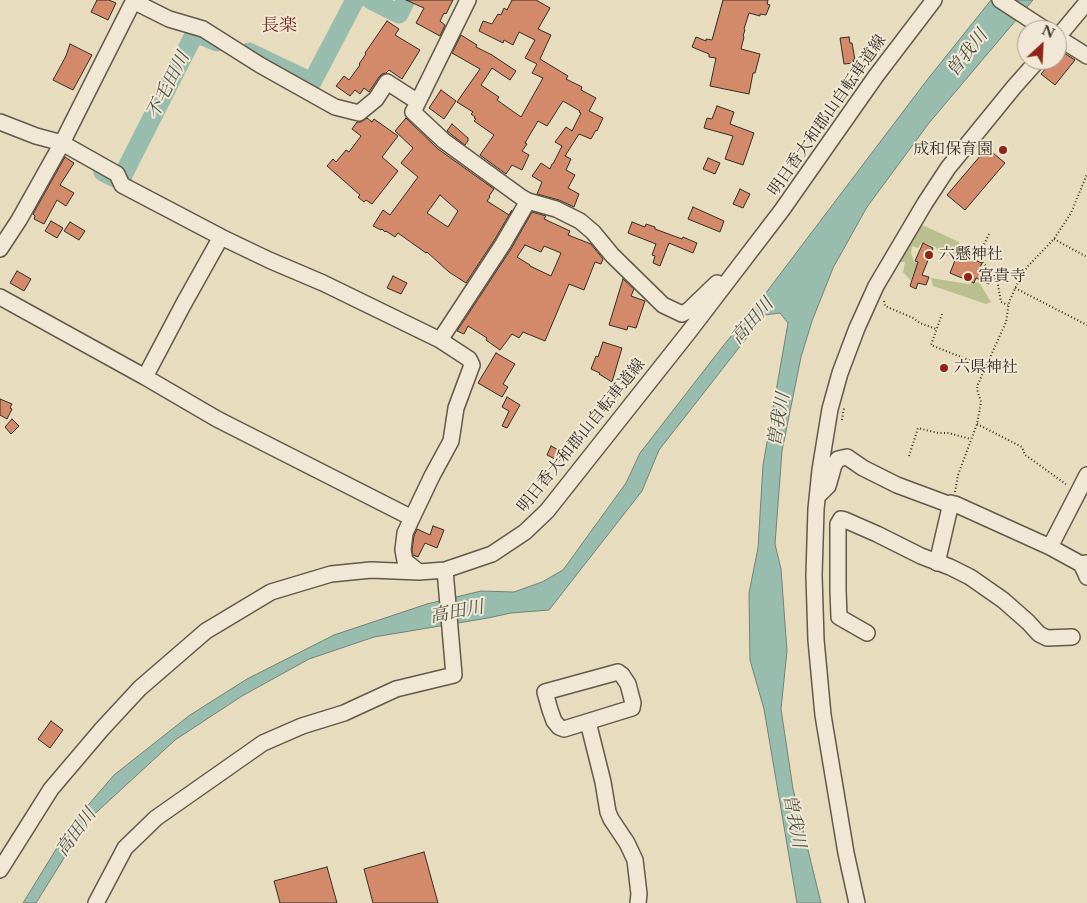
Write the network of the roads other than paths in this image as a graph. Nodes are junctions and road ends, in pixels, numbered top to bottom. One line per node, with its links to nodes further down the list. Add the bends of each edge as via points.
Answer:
1 (468, 0): 11 (street)
2 (934, 0): 17 (street, 明日香大和郡山自転車道線)
3 (1000, 0): 6 (street)
4 (134, 1): 11 (street, via 169,18 204,29 334,107 359,113 376,99 387,82); 13 (street)
5 (1087, 2): 7 (street)
6 (1030, 20)
7 (1067, 23)
8 (1067, 44): 9 (street)
9 (1087, 56)
10 (1029, 70): 22 (street, via 948,168 876,286 840,373 830,409)
11 (418, 102): 14 (street, via 413,112 444,141)
12 (0, 122): 13 (street)
13 (60, 147): 15 (street, via 119,177 122,185); 16 (street)
14 (528, 201): 17 (street, via 580,221 663,305 682,314); 19 (street)
15 (221, 237): 19 (street); 20 (street)
16 (0, 249)
17 (743, 261): 29 (street, 明日香大和郡山自転車道線, via 547,511 525,532 492,554)
18 (0, 297): 20 (street)
19 (440, 340): 24 (street, via 469,359 472,365 456,408 451,441)
20 (145, 377): 24 (street, via 217,420)
21 (1087, 475): 25 (street)
22 (818, 496): 23 (street, via 828,486 838,459 847,457 897,485); 36 (street, via 814,575 823,715)
23 (951, 504): 25 (street); 26 (street)
24 (412, 518): 28 (street, via 405,533 403,550 405,560)
25 (1050, 547): 27 (street)
26 (937, 563): 30 (street, via 841,519 838,524 839,617); 31 (street, via 986,587 1039,634 1047,638)
27 (1085, 568)
28 (419, 572): 29 (street, 明日香大和郡山自転車道線); 33 (street, 明日香大和郡山自転車道線, via 370,570 331,574 271,592 206,631 140,688 102,729 51,789)
29 (445, 573): 34 (street, via 454,675 396,689 344,713 263,743 156,818 125,848)
30 (867, 633)
31 (1072, 638)
32 (588, 722): 32 (street, via 564,729 559,727 545,692 618,672 628,684 632,708); 35 (street, via 608,812 635,860 640,894)
33 (0, 870)
34 (96, 903)
35 (638, 903)
36 (857, 903)

